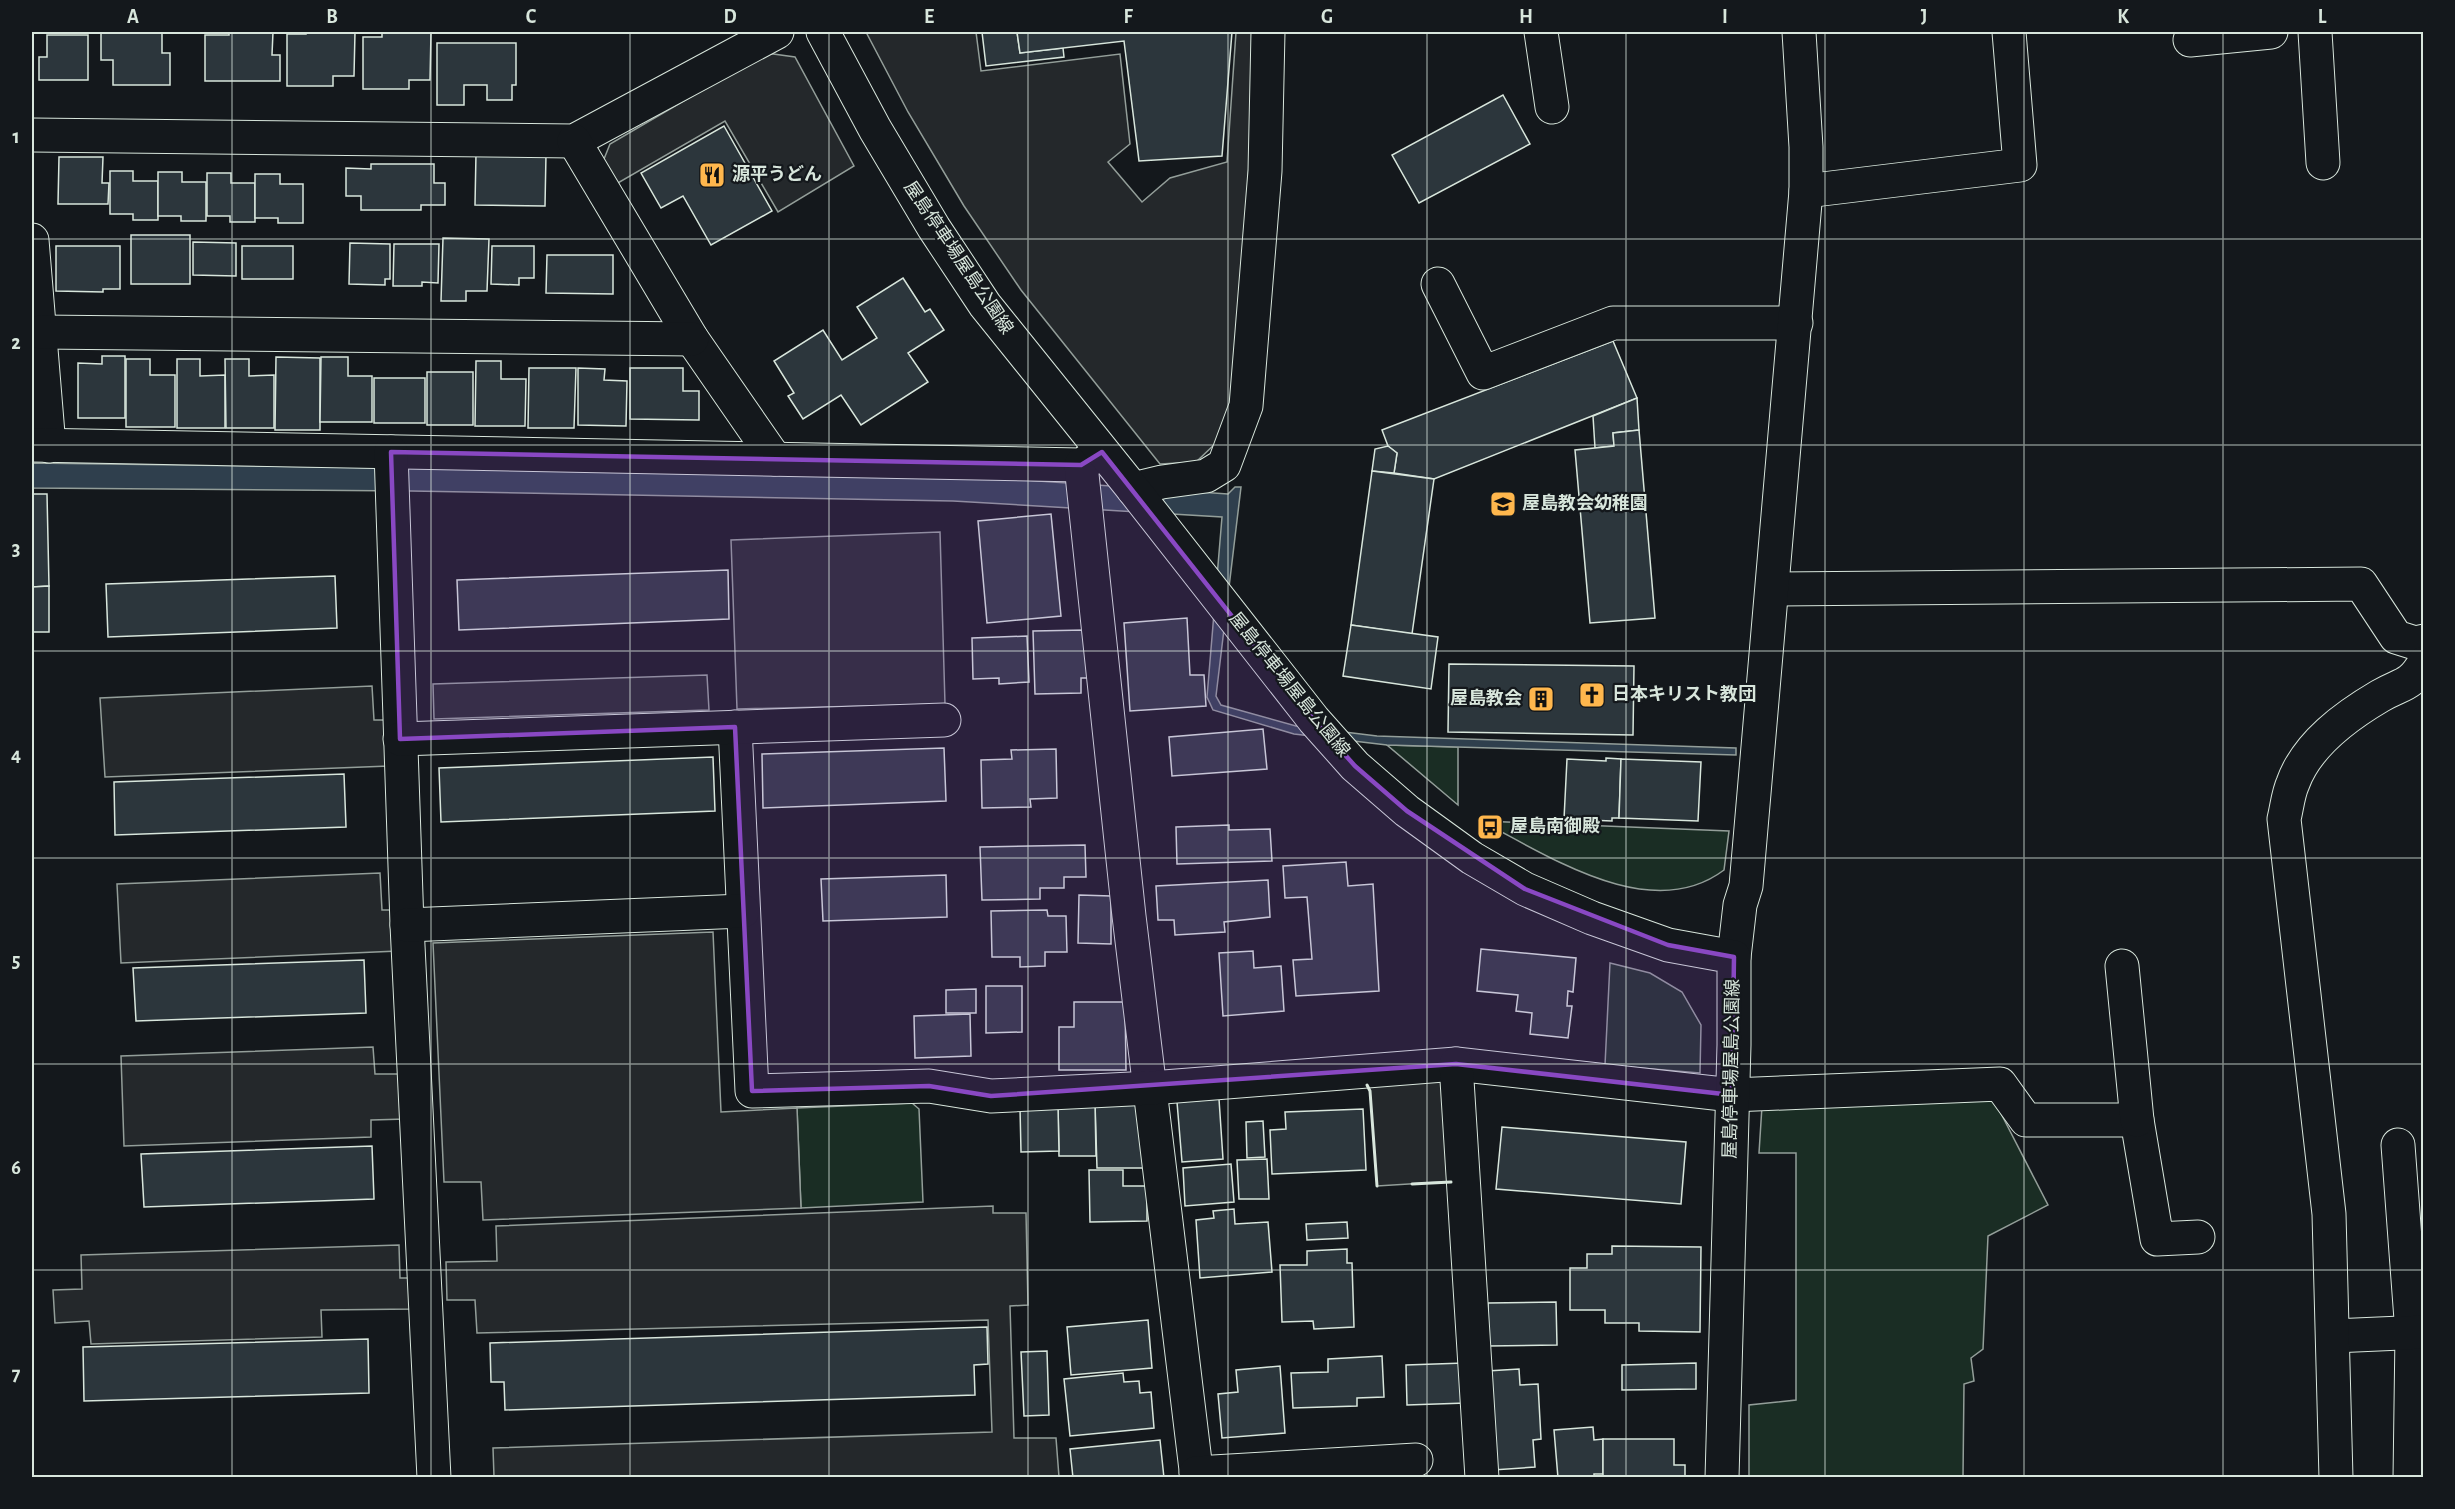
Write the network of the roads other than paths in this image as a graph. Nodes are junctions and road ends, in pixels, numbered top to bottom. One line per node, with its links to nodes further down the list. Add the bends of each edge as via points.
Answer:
1 (777, 32): 12 (street)
2 (823, 32): 22 (street, 屋島停車場屋島公園線, via 934,228)
3 (1269, 32): 24 (street, via 1265,171 1246,406 1224,465 1206,476)
4 (1541, 32): 10 (street)
5 (1799, 32): 14 (street)
6 (2009, 32): 14 (street, via 2020,165)
7 (2271, 32): 9 (street)
8 (2315, 32): 13 (street)
9 (2190, 40)
10 (1552, 107)
11 (32, 135): 12 (street)
12 (574, 141): 19 (street)
13 (2323, 163)
14 (1806, 191): 17 (street)
15 (32, 240): 18 (street)
16 (1438, 284): 17 (street, via 1482,373 1613,323)
17 (1796, 323): 25 (street)
18 (41, 332): 19 (street); 20 (street)
19 (692, 339): 23 (street)
20 (40, 445): 21 (street)
21 (391, 458): 23 (street); 30 (street)
22 (1092, 458): 23 (street); 24 (street, 屋島停車場屋島公園線); 36 (street, via 1129,916)
23 (775, 459)
24 (1133, 489): 33 (street, 屋島停車場屋島公園線, via 1314,720 1355,766 1407,811 1472,858 1525,889 1668,945)
25 (1773, 589): 26 (street, via 2361,584 2396,637 2415,643); 33 (street, via 1746,886)
26 (2424, 641)
27 (2424, 663): 42 (street, via 2415,679 2381,695 2334,727 2307,758 2293,782 2284,819 2329,1214)
28 (944, 720): 29 (street)
29 (735, 727): 30 (street); 31 (street)
30 (400, 738): 32 (street)
31 (743, 911): 32 (street); 36 (street, via 752,1091 928,1086 991,1096)
32 (407, 925): 45 (street)
33 (1734, 957): 37 (street, 屋島停車場屋島公園線)
34 (2122, 966): 38 (street)
35 (1456, 1064): 36 (street); 37 (street); 46 (street)
36 (1151, 1088): 44 (street)
37 (1732, 1095): 38 (street, via 2000,1084 2026,1120); 47 (street, 屋島停車場屋島公園線)
38 (2137, 1120): 40 (street, via 2157,1239)
39 (2397, 1145): 41 (street)
40 (2198, 1237)
41 (2418, 1333): 42 (street); 49 (street)
42 (2333, 1336): 48 (street)
43 (1416, 1460): 44 (street)
44 (1197, 1475)
45 (434, 1478)
46 (1482, 1478)
47 (1722, 1478)
48 (2336, 1478)
49 (2410, 1478)

